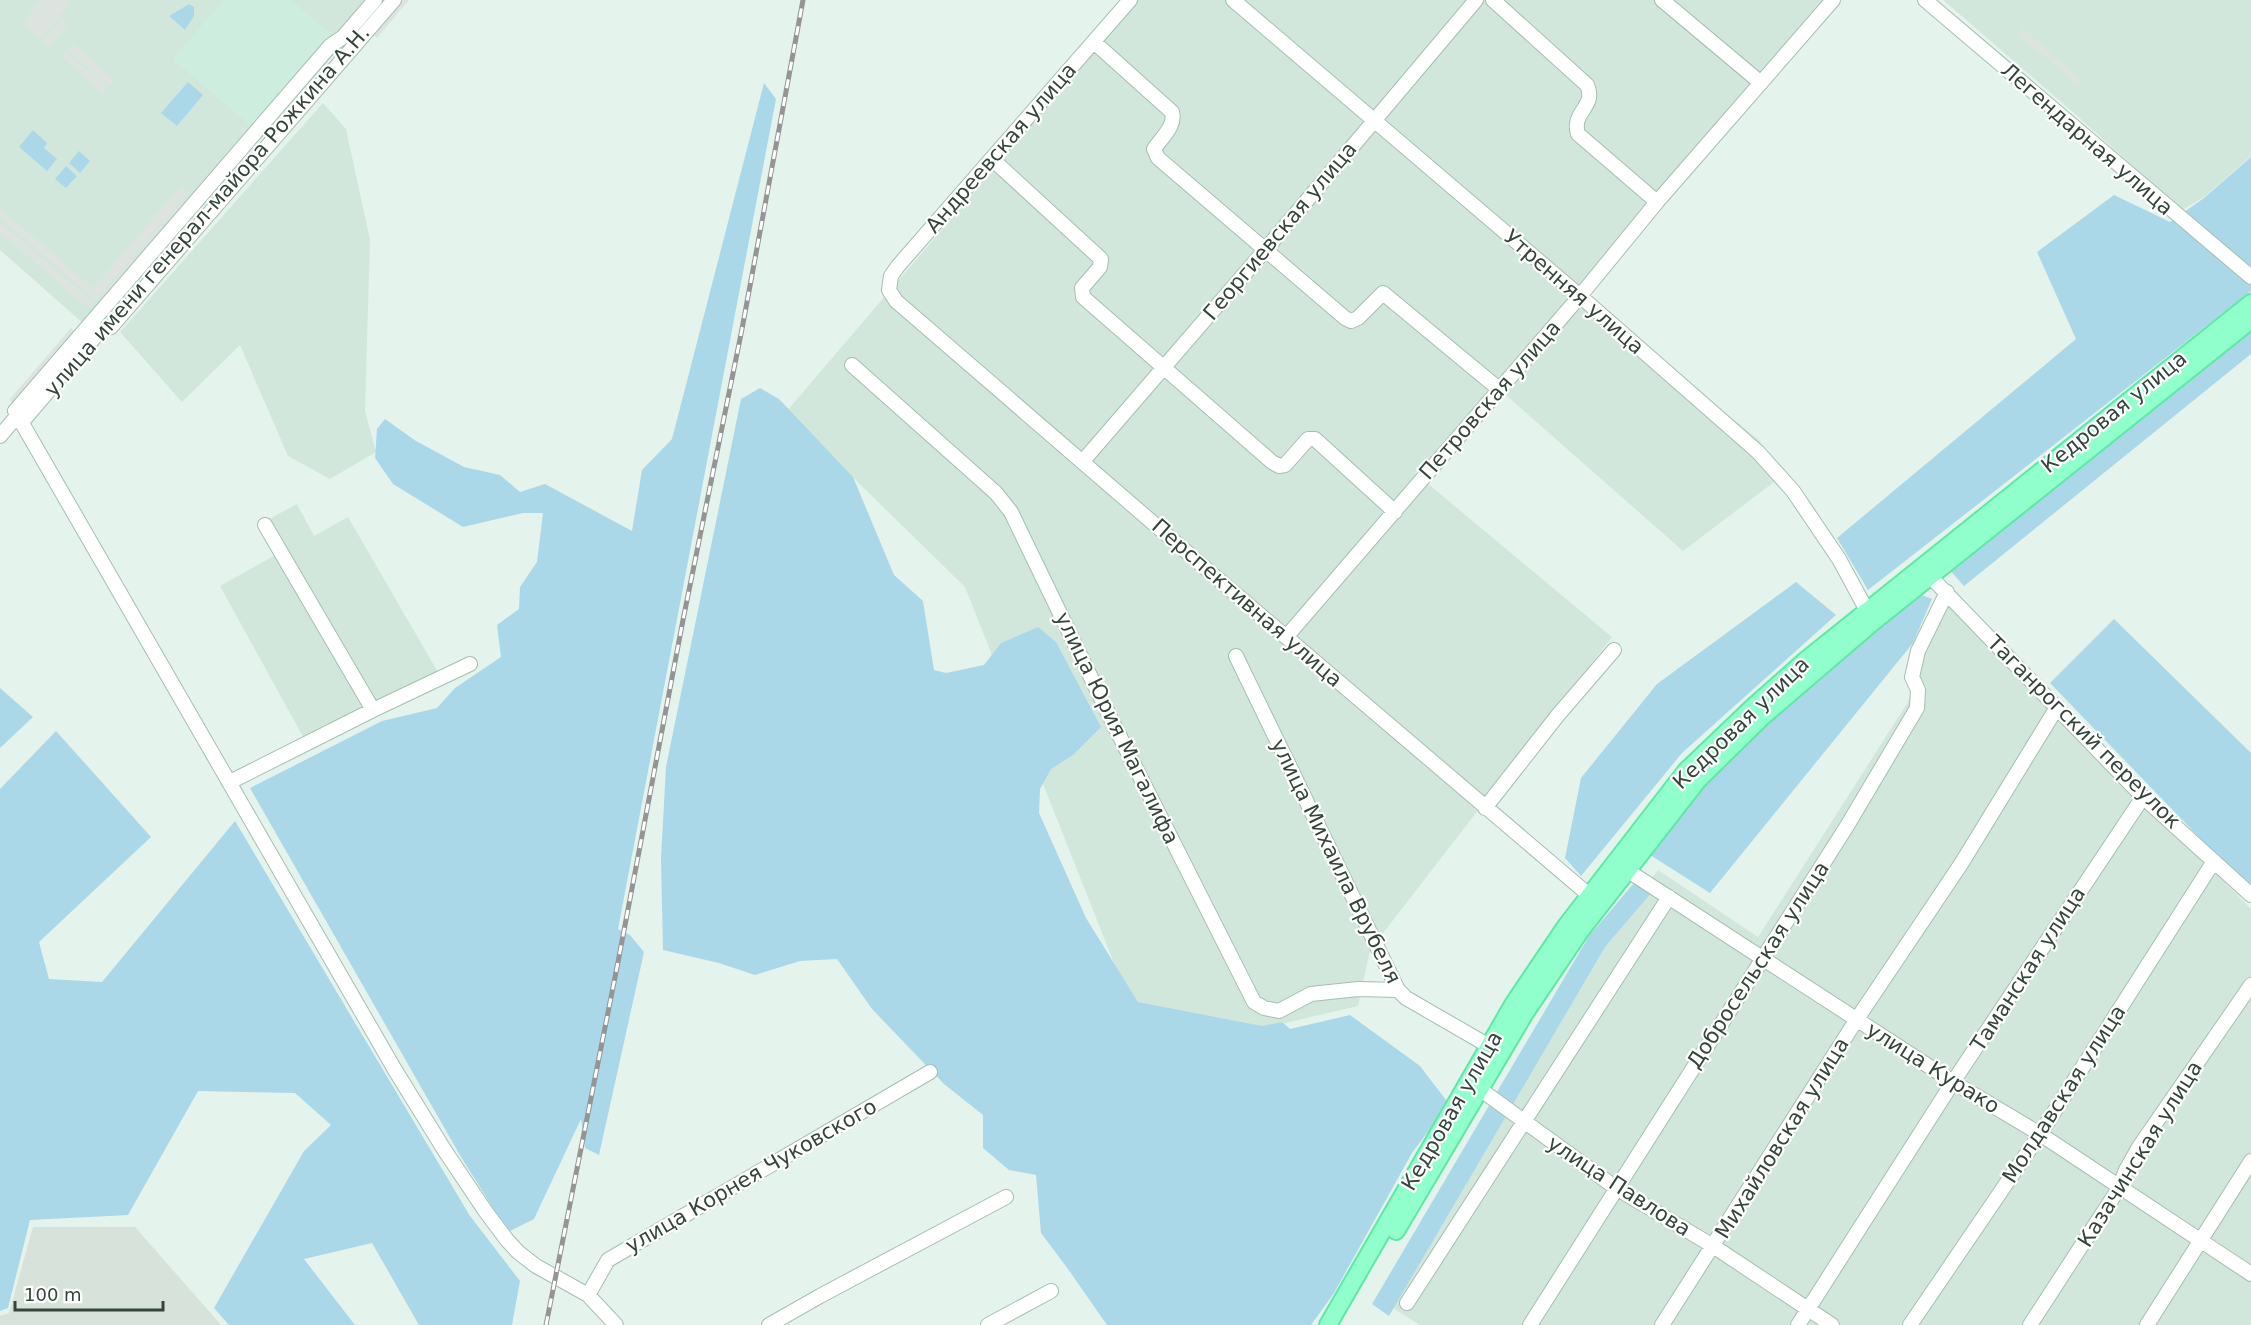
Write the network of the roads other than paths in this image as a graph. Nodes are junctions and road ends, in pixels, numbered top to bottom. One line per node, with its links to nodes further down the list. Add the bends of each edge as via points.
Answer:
1 (375, 0): 24 (street, улица имени генерал-майора Рожкина А.Н., via 322,55)
2 (394, 0): 24 (street, улица имени генерал-майора Рожкина А.Н., via 111,327 100,331)
3 (1130, 0): 10 (street, Андреевская улица)
4 (1233, 0): 12 (street, Утренняя улица)
5 (1476, 0): 12 (street, Георгиевская улица)
6 (1493, 0): 14 (street, via 1587,85 1590,100 1578,117 1578,134)
7 (1662, 0): 11 (street)
8 (1833, 0): 11 (street, Петровская улица)
9 (1925, 0): 16 (street, Легендарная улица)
10 (1094, 42): 13 (street, Андреевская улица); 15 (street, via 1172,112 1172,125 1154,149 1158,158)
11 (1761, 83): 14 (street, Петровская улица)
12 (1374, 121): 15 (street, Георгиевская улица); 17 (street, Утренняя улица)
13 (992, 159): 18 (street, Андреевская улица, via 891,276 889,290); 22 (street, via 1101,259 1100,267 1082,288 1083,297)
14 (1657, 202): 17 (street, Петровская улица)
15 (1266, 249): 22 (street, Георгиевская улица); 23 (street, via 1352,321 1377,297 1383,293 1388,296)
16 (2251, 277)
17 (1580, 296): 23 (street, Петровская улица); 31 (street, Утренняя улица, via 1765,460 1800,501 1839,559)
18 (896, 301): 26 (street, Перспективная улица)
19 (2251, 303): 29 (main road, Кедровая улица)
20 (2251, 320): 29 (main road, Кедровая улица)
21 (852, 365): 48 (street, улица Юрия Магалифа, via 996,493 1011,512 1254,1002 1279,1011 1311,994)
22 (1163, 369): 26 (street, Георгиевская улица); 27 (street, via 1272,462 1285,465 1308,439 1315,439)
23 (1500, 390): 27 (street, Петровская улица)
24 (18, 417): 25 (street); 38 (street)
25 (0, 436)
26 (1083, 461): 32 (street, Перспективная улица)
27 (1395, 512): 32 (street, Петровская улица)
28 (265, 525): 37 (street)
29 (1925, 572): 30 (street, Таганрогский переулок); 31 (main road, Кедровая улица)
30 (1947, 592): 36 (street, Таганрогский переулок); 46 (street, Добросельская улица, via 1918,651 1912,677 1918,690 1917,708)
31 (1870, 616): 42 (main road, Кедровая улица, via 1752,707 1686,771)
32 (1287, 636): 40 (street, Перспективная улица)
33 (1614, 650): 40 (street)
34 (1236, 656): 48 (street, улица Михаила Врубеля)
35 (470, 664): 37 (street)
36 (2056, 709): 39 (street, Таганрогский переулок); 49 (street, Михайловская улица, via 1961,864)
37 (373, 710): 38 (street)
38 (230, 782): 64 (street, via 395,1070 486,1212 518,1252)
39 (2143, 797): 41 (street, Таганрогский переулок); 52 (street, Таманская улица)
40 (1485, 808): 45 (street, Перспективная улица)
41 (2214, 861): 43 (street, Таганрогский переулок); 55 (street, Молдавская улица)
42 (1620, 866): 44 (street, улица Курако); 45 (main road, Кедровая улица)
43 (2251, 894)
44 (1669, 897): 46 (street, улица Курако); 54 (street)
45 (1594, 899): 50 (main road, Кедровая улица, via 1550,976)
46 (1763, 957): 49 (street, улица Курако); 57 (street, Добросельская улица)
47 (2251, 985): 58 (street, Казачинская улица, via 2139,1147)
48 (1398, 990): 50 (street, улица Михаила Врубеля)
49 (1857, 1019): 52 (street, улица Курако); 61 (street, Михайловская улица)
50 (1495, 1050): 53 (main road, Кедровая улица)
51 (930, 1072): 64 (street, улица Корнея Чуковского, via 608,1260)
52 (1953, 1082): 55 (street, улица Курако); 66 (street, Таманская улица)
53 (1474, 1086): 54 (street, улица Павлова); 70 (main road, Кедровая улица); 71 (main road, Кедровая улица)
54 (1524, 1123): 57 (street, улица Павлова); 65 (street)
55 (2040, 1134): 58 (street, улица Курако); 76 (street, Молдавская улица)
56 (2251, 1161): 60 (street)
57 (1616, 1188): 61 (street, улица Павлова); 72 (street, Добросельская улица)
58 (2119, 1188): 60 (street, улица Курако); 77 (street, Казачинская улица)
59 (1006, 1197): 68 (street)
60 (2201, 1242): 62 (street, улица Курако); 78 (street)
61 (1713, 1246): 66 (street, улица Павлова); 73 (street, Михайловская улица)
62 (2251, 1274)
63 (1051, 1291): 69 (street)
64 (588, 1295): 67 (street)
65 (1407, 1303)
66 (1809, 1309): 74 (street, Таманская улица); 75 (street, улица Павлова)
67 (616, 1325)
68 (769, 1325)
69 (988, 1325)
70 (1328, 1325)
71 (1341, 1325)
72 (1530, 1325)
73 (1662, 1325)
74 (1798, 1325)
75 (1832, 1325)
76 (1910, 1325)
77 (2030, 1325)
78 (2147, 1325)

